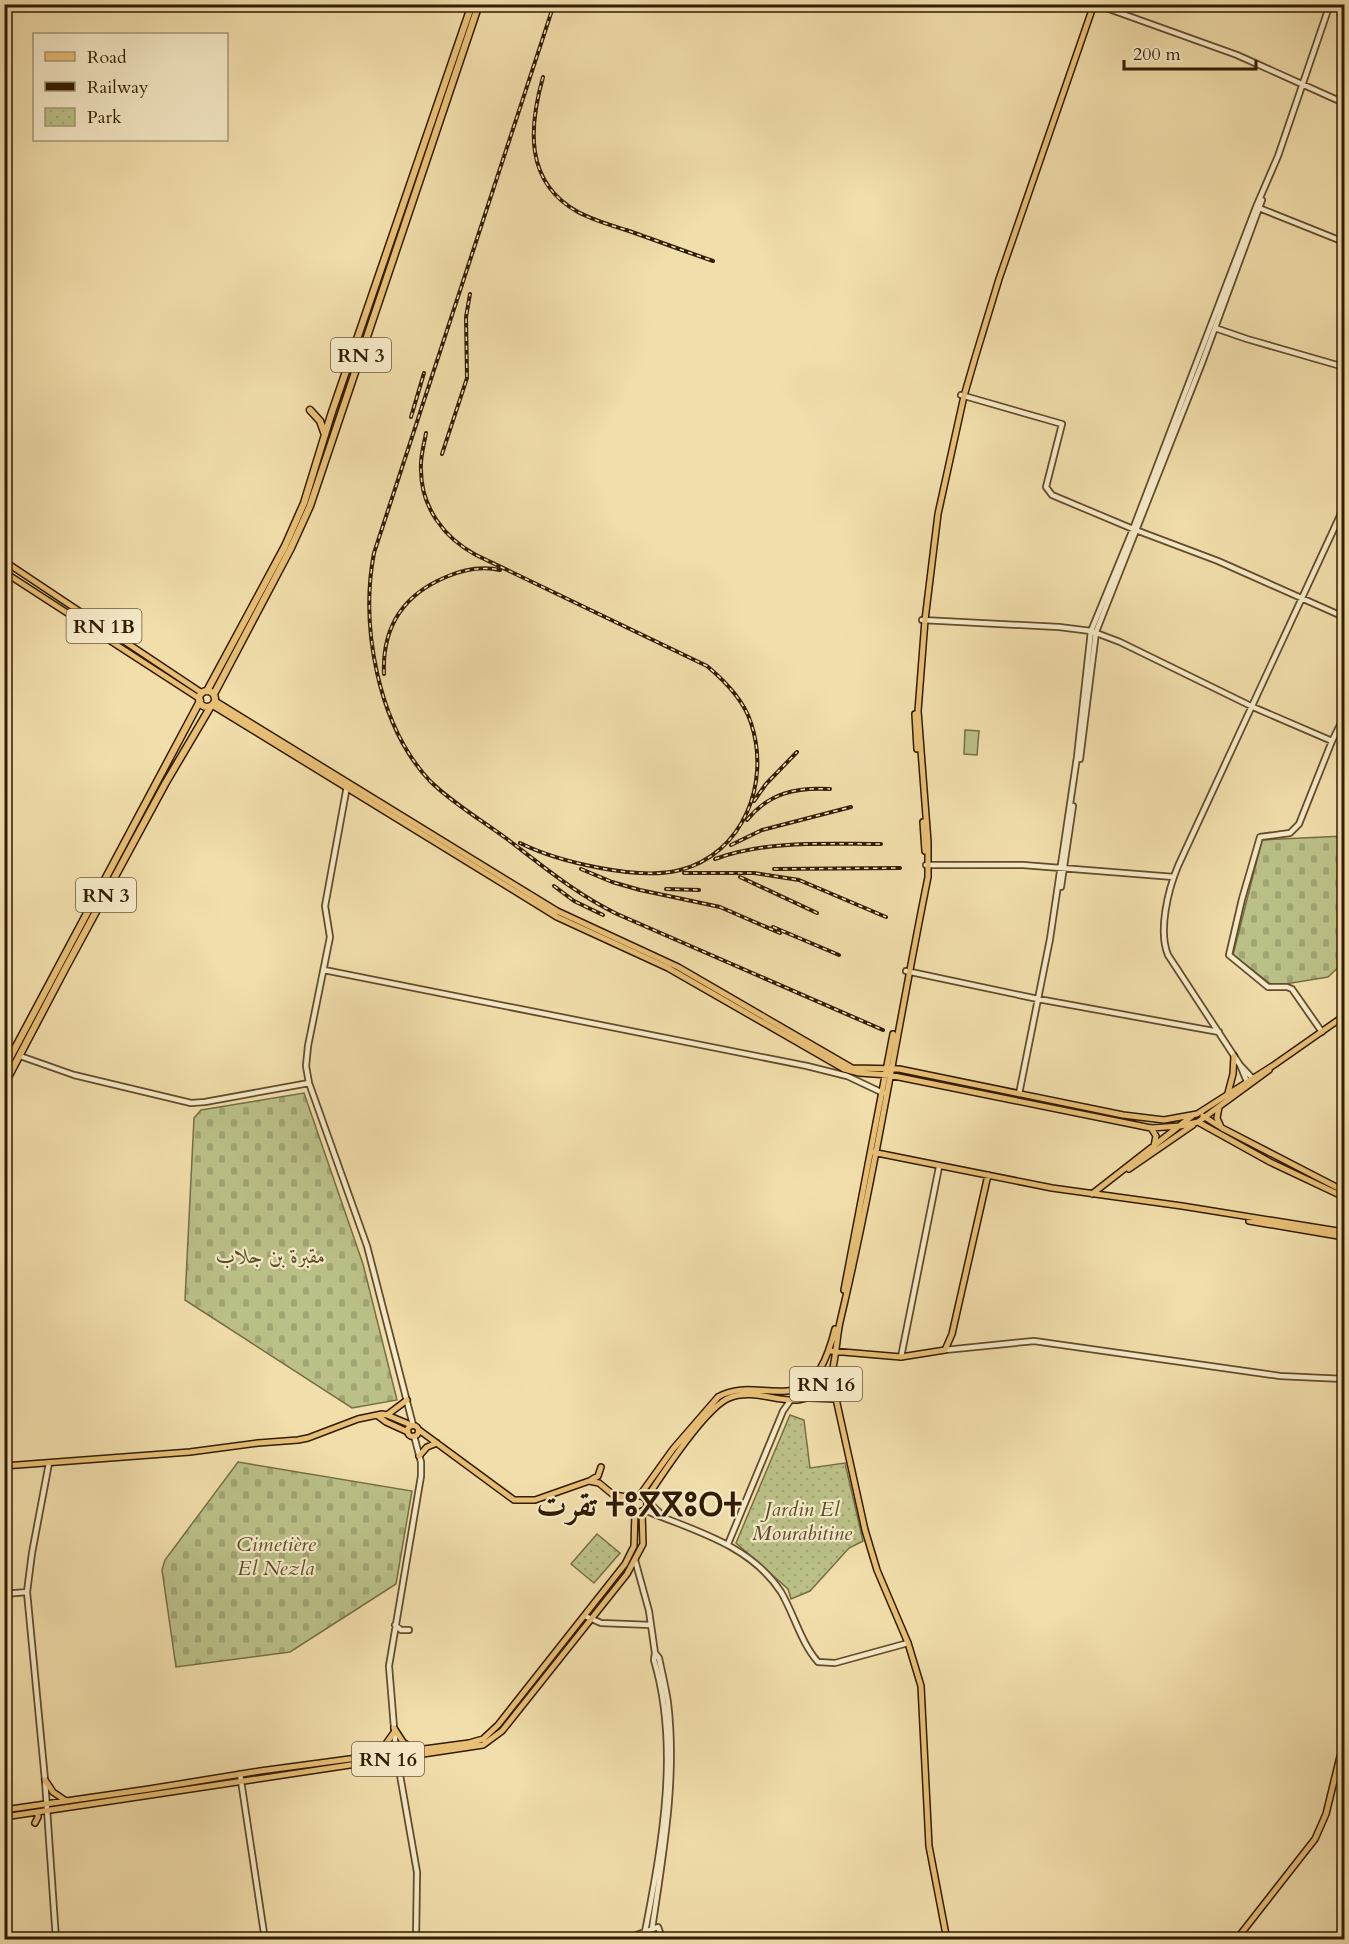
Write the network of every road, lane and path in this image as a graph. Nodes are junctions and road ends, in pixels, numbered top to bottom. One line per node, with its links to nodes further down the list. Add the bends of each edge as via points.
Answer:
1 (472, 4): 9 (highway, RN 3)
2 (479, 4): 9 (highway, RN 3)
3 (1093, 4): 5 (street, via 1238,55); 12 (main road, via 1000,267)
4 (1330, 4): 5 (street)
5 (1304, 83): 6 (street); 7 (street)
6 (1344, 103)
7 (1258, 208): 8 (street); 10 (street)
8 (1344, 242)
9 (372, 308): 14 (highway, RN 3); 23 (highway, RN 3, via 303,523)
10 (1214, 327): 11 (street); 16 (street)
11 (1344, 367)
12 (963, 395): 16 (street, via 1062,424 1046,487 1048,493); 21 (main road, via 936,507)
13 (310, 410): 14 (highway, via 321,423)
14 (325, 437): 23 (highway, RN 3, via 289,538)
15 (1344, 507): 19 (street)
16 (1135, 530): 19 (street); 22 (street)
17 (4, 561): 23 (main road, RN 1B)
18 (4, 572): 23 (main road, RN 1B)
19 (1303, 598): 20 (street); 24 (street)
20 (1344, 617)
21 (923, 620): 22 (street); 28 (main road, via 915,723)
22 (1094, 632): 24 (street); 29 (street)
23 (208, 699): 27 (main road); 37 (highway, RN 3); 40 (highway, RN 3)
24 (1252, 707): 26 (street); 30 (street)
25 (1344, 717): 26 (street)
26 (1332, 741): 36 (street, via 1299,824 1290,833 1260,837 1229,955 1268,987 1292,989)
27 (347, 786): 31 (street, via 325,906 330,937); 41 (main road, via 557,911 678,968 847,1066)
28 (927, 865): 29 (street); 32 (main road)
29 (1063, 868): 30 (street); 33 (street)
30 (1174, 877): 35 (street, via 1163,942)
31 (324, 970): 43 (street, via 308,1046); 46 (street, via 807,1066 847,1076)
32 (908, 971): 33 (street); 41 (main road)
33 (1038, 999): 35 (street); 47 (street)
34 (1344, 1016): 36 (main road)
35 (1219, 1032): 38 (street)
36 (1322, 1032): 42 (main road)
37 (20, 1056): 43 (street, via 82,1077 191,1103); 45 (highway, RN 3)
38 (1234, 1056): 39 (street); 48 (main road)
39 (1240, 1065): 42 (street); 44 (street)
40 (4, 1069)
41 (888, 1071): 46 (main road); 47 (main road); 52 (main road)
42 (1254, 1079): 44 (main road)
43 (309, 1083): 72 (street, via 367,1246)
44 (1247, 1083): 48 (main road); 49 (main road)
45 (4, 1085)
46 (884, 1093): 55 (main road)
47 (1020, 1094): 50 (main road, via 1150,1119)
48 (1227, 1094): 50 (main road)
49 (1219, 1106): 50 (main road); 53 (main road, via 1217,1118)
50 (1197, 1118): 51 (main road); 53 (main road); 57 (main road); 61 (main road, via 1270,1161)
51 (1180, 1126): 52 (main road); 54 (main road)
52 (1150, 1128): 54 (main road, via 1156,1136)
53 (1222, 1128): 59 (main road)
54 (1154, 1146): 57 (main road)
55 (873, 1153): 56 (main road); 66 (main road, RN 16)
56 (939, 1167): 58 (main road); 67 (street)
57 (1120, 1173): 60 (main road)
58 (988, 1175): 60 (main road); 65 (main road)
59 (1344, 1191)
60 (1092, 1194): 62 (main road)
61 (1344, 1197)
62 (1178, 1207): 63 (main road); 64 (main road)
63 (1344, 1233)
64 (1344, 1237)
65 (945, 1350): 67 (main road); 69 (street, via 1034,1341 1280,1376)
66 (832, 1351): 67 (main road); 68 (main road, RN 16); 86 (main road, RN 16, via 812,1378 793,1390 740,1390 718,1397)
67 (901, 1357)
68 (831, 1376): 70 (main road, RN 16); 71 (main road)
69 (1344, 1379)
70 (810, 1398): 71 (main road); 73 (main road, RN 16)
71 (836, 1399): 101 (main road, via 871,1550)
72 (407, 1400): 74 (main road); 76 (street)
73 (790, 1401): 88 (main road, RN 16, via 744,1395 722,1402 700,1424); 93 (street)
74 (387, 1415): 75 (main road); 76 (main road)
75 (378, 1416): 78 (main road); 81 (main road, via 298,1440)
76 (412, 1425): 77 (main road); 78 (main road)
77 (419, 1430): 78 (main road); 79 (main road)
78 (411, 1434): 80 (street)
79 (438, 1443): 80 (main road); 84 (main road, via 514,1500 535,1500)
80 (419, 1456): 98 (street, via 420,1484)
81 (46, 1463): 82 (main road); 95 (street)
82 (4, 1466)
83 (601, 1467): 84 (main road, via 598,1476)
84 (589, 1481): 85 (main road)
85 (615, 1495): 87 (main road); 89 (main road)
86 (640, 1495): 87 (main road); 88 (main road)
87 (632, 1498): 89 (main road)
88 (646, 1500): 91 (main road); 92 (street)
89 (630, 1505): 90 (main road)
90 (635, 1511): 91 (main road); 97 (main road, RN 16, via 632,1552)
91 (643, 1511): 92 (street); 94 (main road, RN 16, via 643,1544)
92 (663, 1516): 93 (street)
93 (728, 1544): 101 (street, via 776,1585 818,1662 835,1663)
94 (635, 1560): 97 (main road, RN 16); 99 (street)
95 (27, 1592): 96 (street); 111 (street)
96 (4, 1594)
97 (588, 1618): 99 (street, via 601,1623); 105 (main road, RN 16, via 487,1736 476,1742)
98 (395, 1625): 100 (street); 103 (street, via 389,1666)
99 (651, 1625): 102 (street)
100 (409, 1630)
101 (908, 1643): 126 (main road, via 921,1686 929,1846)
102 (655, 1653): 119 (street, via 667,1695 671,1760); 120 (street, via 664,1704 665,1791)
103 (394, 1729): 105 (main road); 106 (main road); 107 (street)
104 (1344, 1740): 127 (main road, via 1326,1814 1315,1839)
105 (413, 1753): 107 (main road, RN 16); 109 (main road)
106 (374, 1755): 107 (main road, RN 16); 110 (main road, RN 16)
107 (397, 1755): 108 (main road, RN 16); 109 (street)
108 (382, 1760): 109 (main road); 112 (main road, RN 16)
109 (400, 1772): 123 (street, via 417,1872)
110 (240, 1774): 112 (street); 113 (main road, RN 16)
111 (45, 1780): 113 (main road); 114 (street)
112 (241, 1782): 114 (main road, RN 16); 122 (street)
113 (66, 1801): 114 (main road, RN 16)
114 (47, 1807): 115 (main road, RN 16); 116 (main road, RN 16); 121 (street)
115 (4, 1810)
116 (38, 1812): 117 (main road, RN 16); 118 (main road)
117 (4, 1817)
118 (35, 1823)
119 (652, 1929): 120 (street); 125 (street, via 658,1927)
120 (645, 1932): 124 (street)
121 (56, 1940)
122 (265, 1940)
123 (416, 1940)
124 (623, 1940)
125 (663, 1940)
126 (947, 1940)
127 (1236, 1940)

